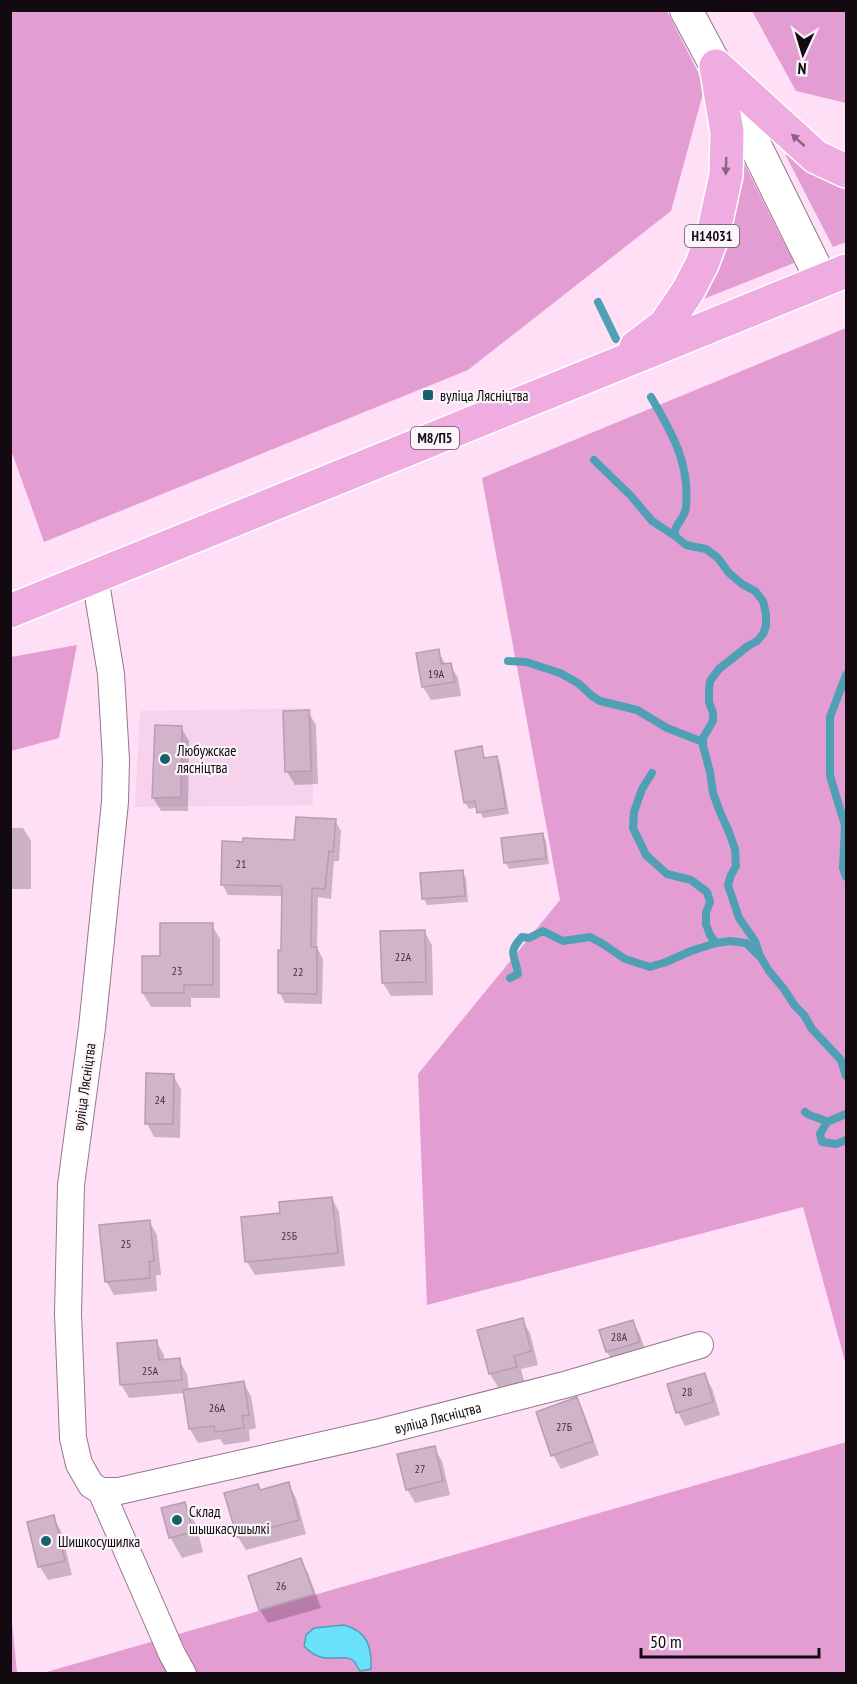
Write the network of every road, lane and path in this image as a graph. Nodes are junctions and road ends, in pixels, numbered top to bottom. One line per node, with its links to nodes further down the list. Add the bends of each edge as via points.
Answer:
1 (686, 10): 2 (street, Н14031)
2 (716, 66): 3 (main road, Н14031, one-way to 2, via 816,157); 4 (street, Н14031); 5 (main road, Н14031, one-way to 5, via 727,132 726,175 713,235 688,291 664,325)
3 (846, 171)
4 (834, 276): 5 (main road, М8/П5)
5 (608, 368): 6 (main road, М8/П5)
6 (95, 577): 7 (main road, М8/П5); 9 (street, вуліца Лясніцтва, via 111,674 116,733 115,802 71,1185 68,1314 74,1438 79,1464 91,1485)
7 (10, 611)
8 (700, 1345): 9 (street, вуліца Лясніцтва, via 568,1384 376,1433 119,1491)
9 (101, 1491): 10 (street, вуліца Лясніцтва)
10 (183, 1674)

